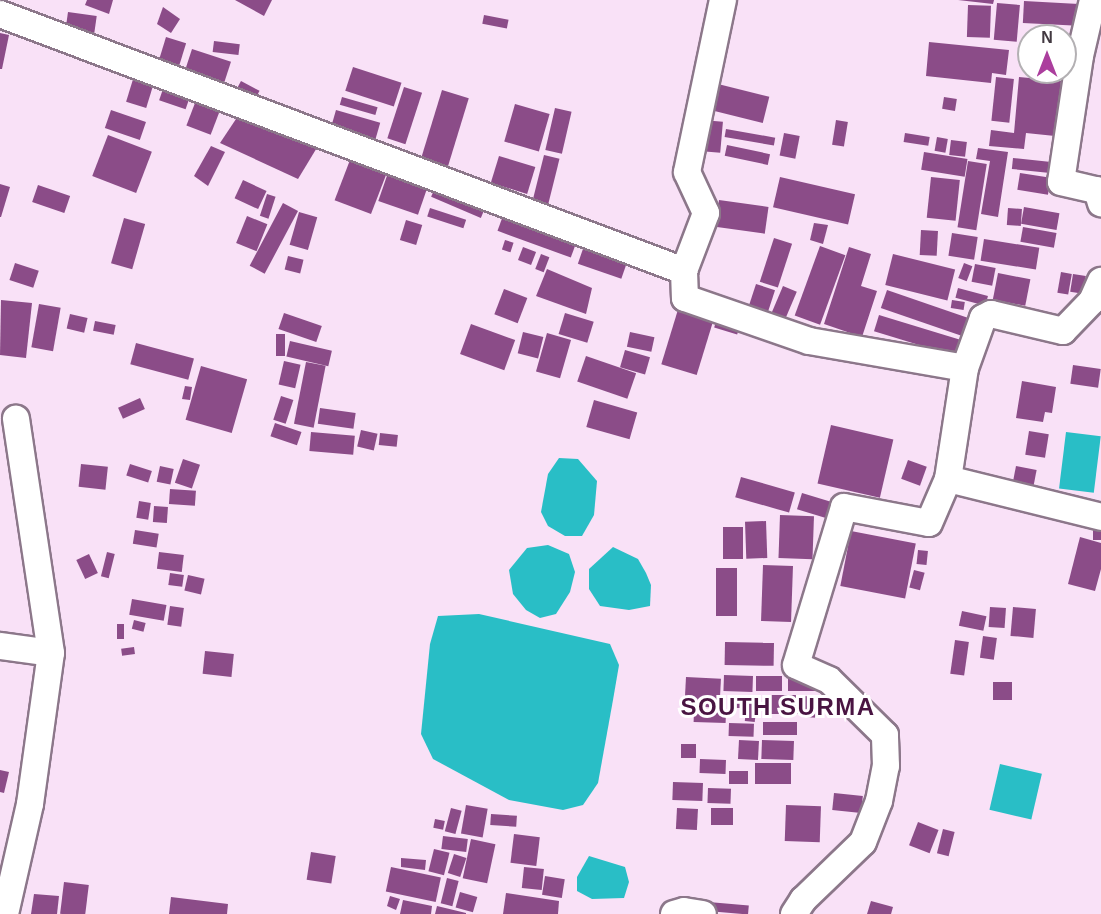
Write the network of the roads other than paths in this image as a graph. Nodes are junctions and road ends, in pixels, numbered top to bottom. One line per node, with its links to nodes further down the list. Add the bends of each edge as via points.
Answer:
1 (723, 0): 5 (street, via 687,172 706,213)
2 (1093, 0): 4 (street, via 1080,56 1061,182 1097,190)
3 (0, 14): 5 (street)
4 (1101, 203)
5 (684, 271): 7 (street, via 685,298 809,341)
6 (1101, 281): 7 (street, via 1092,302 1063,331 986,315)
7 (965, 368): 9 (street)
8 (16, 418): 12 (street)
9 (948, 479): 10 (street); 16 (street, via 929,523 844,507 796,665 829,680 885,735 886,766 879,801 863,842 802,900)
10 (1101, 517)
11 (0, 646): 12 (street)
12 (51, 653): 13 (street, via 30,804)
13 (5, 914)
14 (674, 914): 15 (street)
15 (704, 914)
16 (794, 914)

